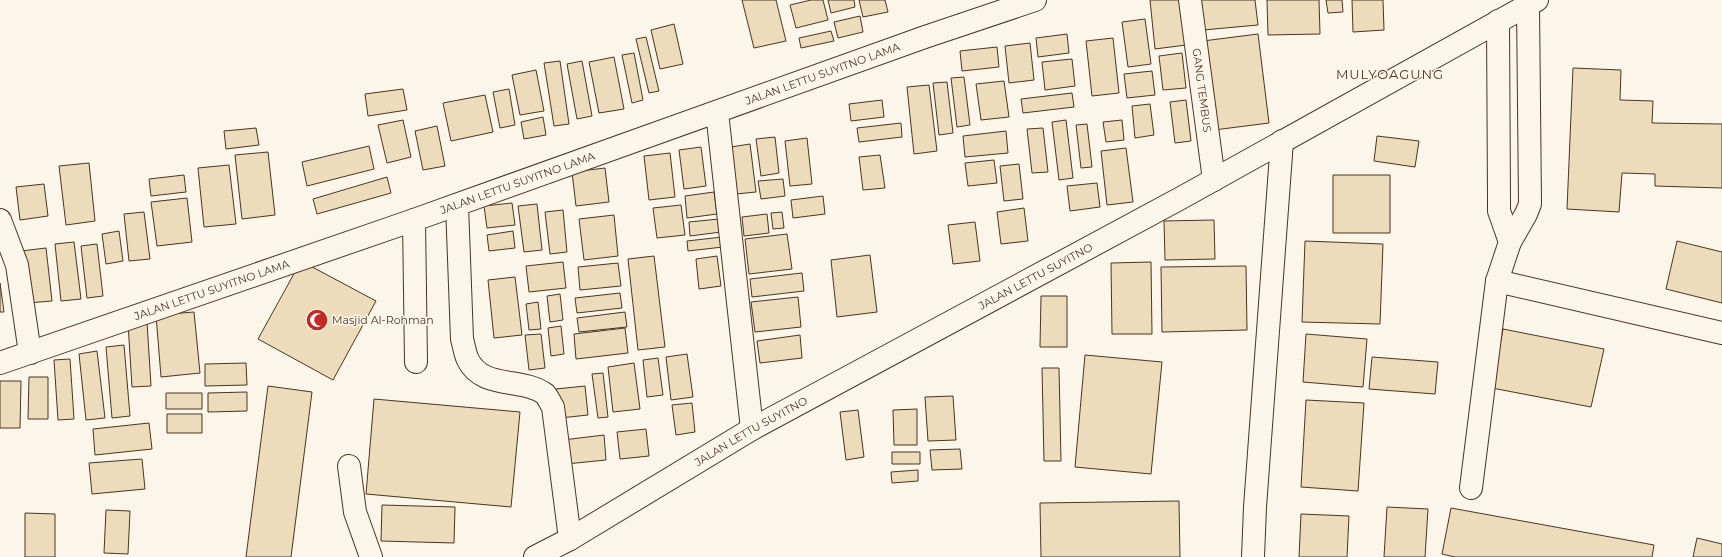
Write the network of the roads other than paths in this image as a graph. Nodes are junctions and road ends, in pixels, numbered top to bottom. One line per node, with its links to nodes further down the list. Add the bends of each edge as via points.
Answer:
1 (1035, 0): 5 (main road, JALAN LETTU SUYITNO LAMA)
2 (1190, 0): 7 (main road, GANG TEMBUS)
3 (1533, 3): 4 (main road, JALAN LETTU SUYITNO); 11 (main road, via 1530,204)
4 (1498, 21): 6 (main road, JALAN LETTU SUYITNO); 11 (main road, via 1498,200 1499,211)
5 (717, 112): 8 (main road, JALAN LETTU SUYITNO LAMA); 17 (main road)
6 (1282, 142): 7 (main road, JALAN LETTU SUYITNO); 23 (main road)
7 (1214, 180): 17 (main road, JALAN LETTU SUYITNO)
8 (457, 205): 10 (main road, JALAN LETTU SUYITNO LAMA); 20 (main road, via 462,339 468,360 479,374 501,382 530,387 546,395 553,407)
9 (0, 220): 14 (main road, via 17,265)
10 (414, 220): 14 (main road, JALAN LETTU SUYITNO LAMA); 15 (main road)
11 (1510, 242): 12 (main road)
12 (1497, 281): 13 (main road); 19 (main road)
13 (1722, 333)
14 (30, 353): 16 (main road, JALAN LETTU SUYITNO LAMA)
15 (416, 362)
16 (0, 363)
17 (752, 429): 20 (main road, JALAN LETTU SUYITNO)
18 (349, 466): 21 (main road, via 356,512)
19 (1471, 488)
20 (570, 539): 22 (main road, JALAN LETTU SUYITNO)
21 (371, 557)
22 (536, 557)
23 (1253, 557)

